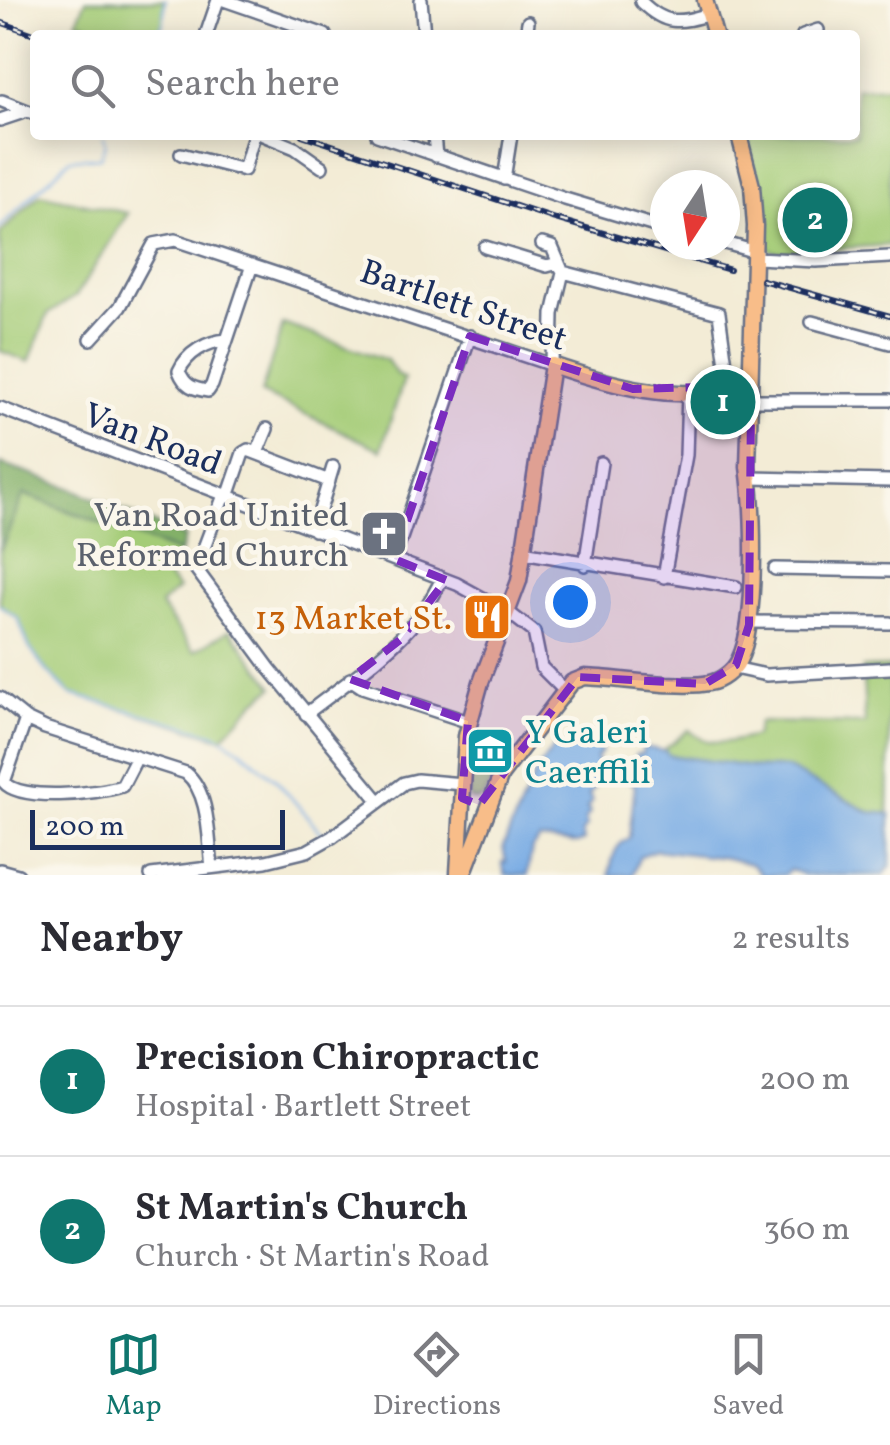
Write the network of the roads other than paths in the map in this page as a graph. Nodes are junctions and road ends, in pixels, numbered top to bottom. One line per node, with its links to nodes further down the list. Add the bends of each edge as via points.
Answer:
1 (221, 0): 5 (street); 6 (street)
2 (421, 0): 7 (street)
3 (641, 2): 4 (street, via 658,18 683,22)
4 (708, 7)
5 (208, 30)
6 (310, 30)
7 (424, 30)
8 (1, 99): 9 (street); 10 (street)
9 (30, 113): 10 (street)
10 (0, 119)
11 (253, 140): 17 (street, via 244,170)
12 (275, 140): 19 (street)
13 (390, 140): 18 (street)
14 (434, 140): 18 (street)
15 (510, 140): 20 (street)
16 (740, 140): 25 (main road, via 752,186)
17 (181, 154)
18 (436, 156): 20 (street)
19 (322, 167)
20 (504, 179): 21 (street)
21 (650, 223)
22 (542, 244): 28 (street, via 552,247)
23 (485, 247): 28 (street)
24 (740, 249): 25 (street)
25 (756, 255): 26 (street, via 816,262); 35 (main road)
26 (890, 257)
27 (252, 265): 30 (street, Bartlett Street); 31 (street, Bartlett Street, via 175,240 154,244 120,307); 32 (street)
28 (561, 268): 34 (street); 36 (street, via 719,313 727,372)
29 (812, 322): 33 (street)
30 (470, 336): 34 (street, Bartlett Street); 51 (street)
31 (92, 339)
32 (226, 340): 32 (street, via 208,391 184,382 183,362)
33 (890, 343)
34 (552, 366): 37 (main road, Bartlett Street, via 639,390); 50 (main road)
35 (750, 368): 36 (main road); 38 (main road)
36 (738, 386): 37 (main road, Bartlett Street); 38 (main road)
37 (688, 392): 55 (street, via 686,454)
38 (751, 400): 39 (street); 45 (main road)
39 (890, 400)
40 (0, 408): 48 (street, Van Road)
41 (267, 429): 42 (street)
42 (257, 453): 46 (street); 48 (street, via 243,453)
43 (601, 463): 52 (street)
44 (333, 467): 46 (street)
45 (750, 478): 47 (street); 59 (main road)
46 (328, 481): 49 (street)
47 (890, 481)
48 (226, 496): 49 (street, Van Road); 66 (street, via 196,570)
49 (314, 530): 51 (street, Van Road)
50 (522, 552): 52 (street); 58 (main road)
51 (394, 559): 56 (street, Van Road)
52 (585, 564): 55 (street)
53 (776, 569): 54 (street)
54 (890, 571)
55 (664, 577): 57 (street)
56 (442, 578): 58 (street, Van Road); 63 (street, via 400,640)
57 (736, 587)
58 (508, 612): 64 (street, via 534,632 541,667); 68 (main road)
59 (750, 622): 60 (street); 61 (main road)
60 (890, 623)
61 (734, 668): 62 (street, via 766,675); 64 (main road, via 710,684 585,677)
62 (890, 668)
63 (350, 679): 66 (street); 68 (street)
64 (564, 690): 71 (main road)
65 (0, 698): 67 (street)
66 (306, 714): 72 (street)
67 (26, 719): 69 (street); 69 (street, via 4,782 15,790 109,790 122,786)
68 (469, 722): 70 (main road)
69 (136, 759): 73 (street, via 196,782)
70 (458, 788): 71 (main road, via 478,805); 72 (street, via 417,780); 77 (main road)
71 (492, 794): 77 (main road)
72 (378, 800): 73 (street, via 327,841 288,856)
73 (212, 868): 76 (street)
74 (0, 870): 75 (street)
75 (18, 875)
76 (152, 875)
77 (460, 875)

